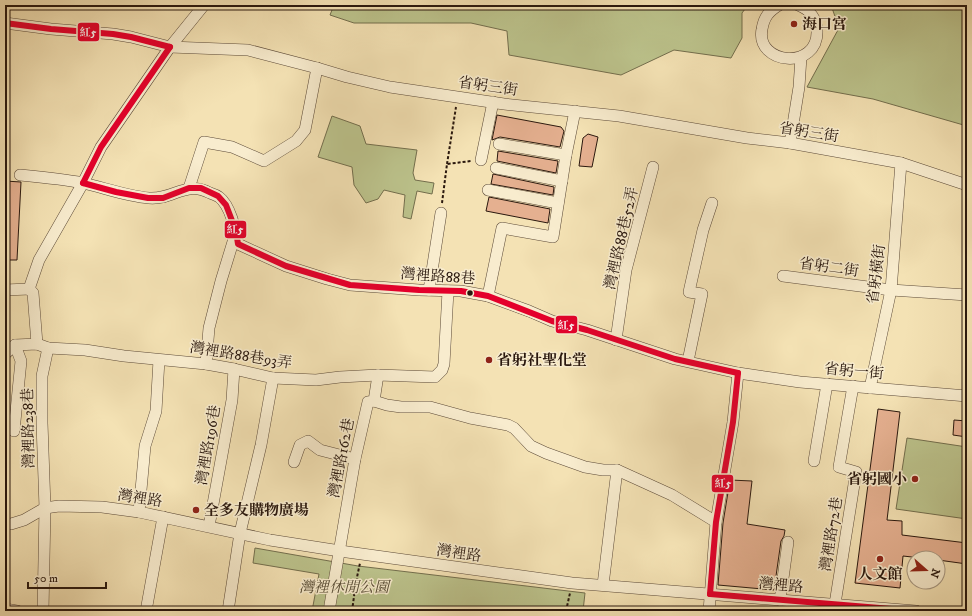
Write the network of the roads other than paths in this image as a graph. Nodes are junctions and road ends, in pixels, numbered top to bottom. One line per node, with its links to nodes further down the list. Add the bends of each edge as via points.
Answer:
1 (204, 5): 5 (street)
2 (779, 5): 6 (street, via 770,10 763,20 761,33 764,45 772,54 783,59)
3 (798, 5): 6 (street, via 807,9 816,22 817,38 809,51)
4 (5, 24): 5 (street, 省躬三街, via 113,34)
5 (170, 46): 7 (street, 省躬三街, via 248,50); 19 (street, via 101,147)
6 (801, 57): 10 (street)
7 (317, 68): 8 (street, 省躬三街, via 390,87); 21 (street, via 305,130 296,141 264,161 232,147 204,142)
8 (493, 102): 9 (street, 省躬三街); 13 (street)
9 (575, 111): 10 (street, 省躬三街); 12 (street)
10 (790, 143): 14 (street, 省躬三街)
11 (499, 144): 12 (street)
12 (566, 155): 18 (street)
13 (481, 160)
14 (901, 163): 20 (street, 省躬三街); 31 (street, 省躬橫街)
15 (653, 167): 35 (street, 灣裡路88巷52弄, via 626,270)
16 (496, 168): 18 (street)
17 (20, 175): 19 (street)
18 (562, 181): 24 (street)
19 (83, 183): 21 (street, via 148,198 163,198); 28 (street, via 39,260)
20 (967, 185)
21 (189, 188): 26 (street, 灣裡路88巷, via 201,188 218,196 226,205)
22 (488, 190): 24 (street)
23 (712, 202): 41 (street, via 689,292 702,294)
24 (558, 203): 33 (street, via 553,237 502,228)
25 (441, 213): 30 (street)
26 (236, 231): 30 (street, 灣裡路88巷, via 238,244 286,266 327,280 350,285); 42 (street, via 210,328)
27 (783, 276): 31 (street, 省躬二街)
28 (29, 289): 29 (street); 36 (street, via 33,293)
29 (5, 290)
30 (429, 290): 32 (street, 灣裡路88巷)
31 (891, 290): 34 (street, 省躬二街); 49 (street, 省躬橫街)
32 (448, 291): 33 (street, 灣裡路88巷); 45 (street, 灣裡路88巷93弄, via 444,364 440,374 435,377)
33 (488, 296): 35 (street, 灣裡路88巷, via 552,321)
34 (967, 296)
35 (616, 340): 41 (street, 灣裡路88巷)
36 (37, 344): 37 (street, 灣裡路88巷93弄); 38 (street, 灣裡路88巷93弄)
37 (15, 345): 39 (street); 52 (street, via 21,360)
38 (48, 348): 40 (street, 灣裡路88巷93弄); 57 (street, 灣裡路238巷, via 42,376)
39 (5, 354)
40 (160, 360): 42 (street, 灣裡路88巷93弄); 58 (street, via 156,412 145,446)
41 (688, 361): 44 (street, 灣裡路88巷)
42 (206, 364): 43 (street, 灣裡路88巷93弄)
43 (234, 369): 46 (street, 灣裡路88巷93弄); 62 (street, 灣裡路196巷, via 232,400)
44 (738, 373): 47 (street, 省躬一街); 60 (street, via 733,422)
45 (378, 375): 46 (street, 灣裡路88巷93弄, via 316,380); 51 (street, 灣裡路162巷)
46 (273, 378): 63 (street, via 261,445)
47 (827, 384): 48 (street, 省躬一街); 54 (street)
48 (853, 386): 49 (street, 省躬一街); 69 (street, 灣裡路72巷, via 839,467 856,472)
49 (870, 388): 50 (street, 省躬一街)
50 (967, 396)
51 (374, 401): 53 (street, 灣裡路162巷, via 368,402); 56 (street, via 401,407 430,407 508,425 531,446 546,453 585,467)
52 (14, 431)
53 (355, 458): 55 (street, via 320,450 308,441 300,445); 65 (street, 灣裡路162巷)
54 (814, 461)
55 (294, 462)
56 (617, 470): 60 (street, via 672,495); 66 (street)
57 (45, 508): 58 (street, 灣裡路, via 102,507); 61 (street, 灣裡路, via 24,520); 72 (street, 灣裡路238巷)
58 (139, 512): 59 (street, 灣裡路)
59 (163, 517): 62 (street, 灣裡路); 73 (street)
60 (716, 522): 67 (street)
61 (5, 524)
62 (209, 526): 63 (street, 灣裡路)
63 (240, 533): 65 (street, 灣裡路); 74 (street)
64 (788, 542): 68 (street)
65 (340, 551): 66 (street, 灣裡路); 75 (street, 灣裡路162巷)
66 (603, 585): 67 (street, 灣裡路)
67 (710, 594): 68 (street, 灣裡路); 76 (street)
68 (780, 600): 69 (street, 灣裡路)
69 (834, 608): 77 (street, 灣裡路)
70 (5, 609): 71 (street)
71 (17, 611)
72 (43, 611)
73 (146, 611)
74 (228, 611)
75 (329, 611)
76 (709, 611)
77 (916, 611)

